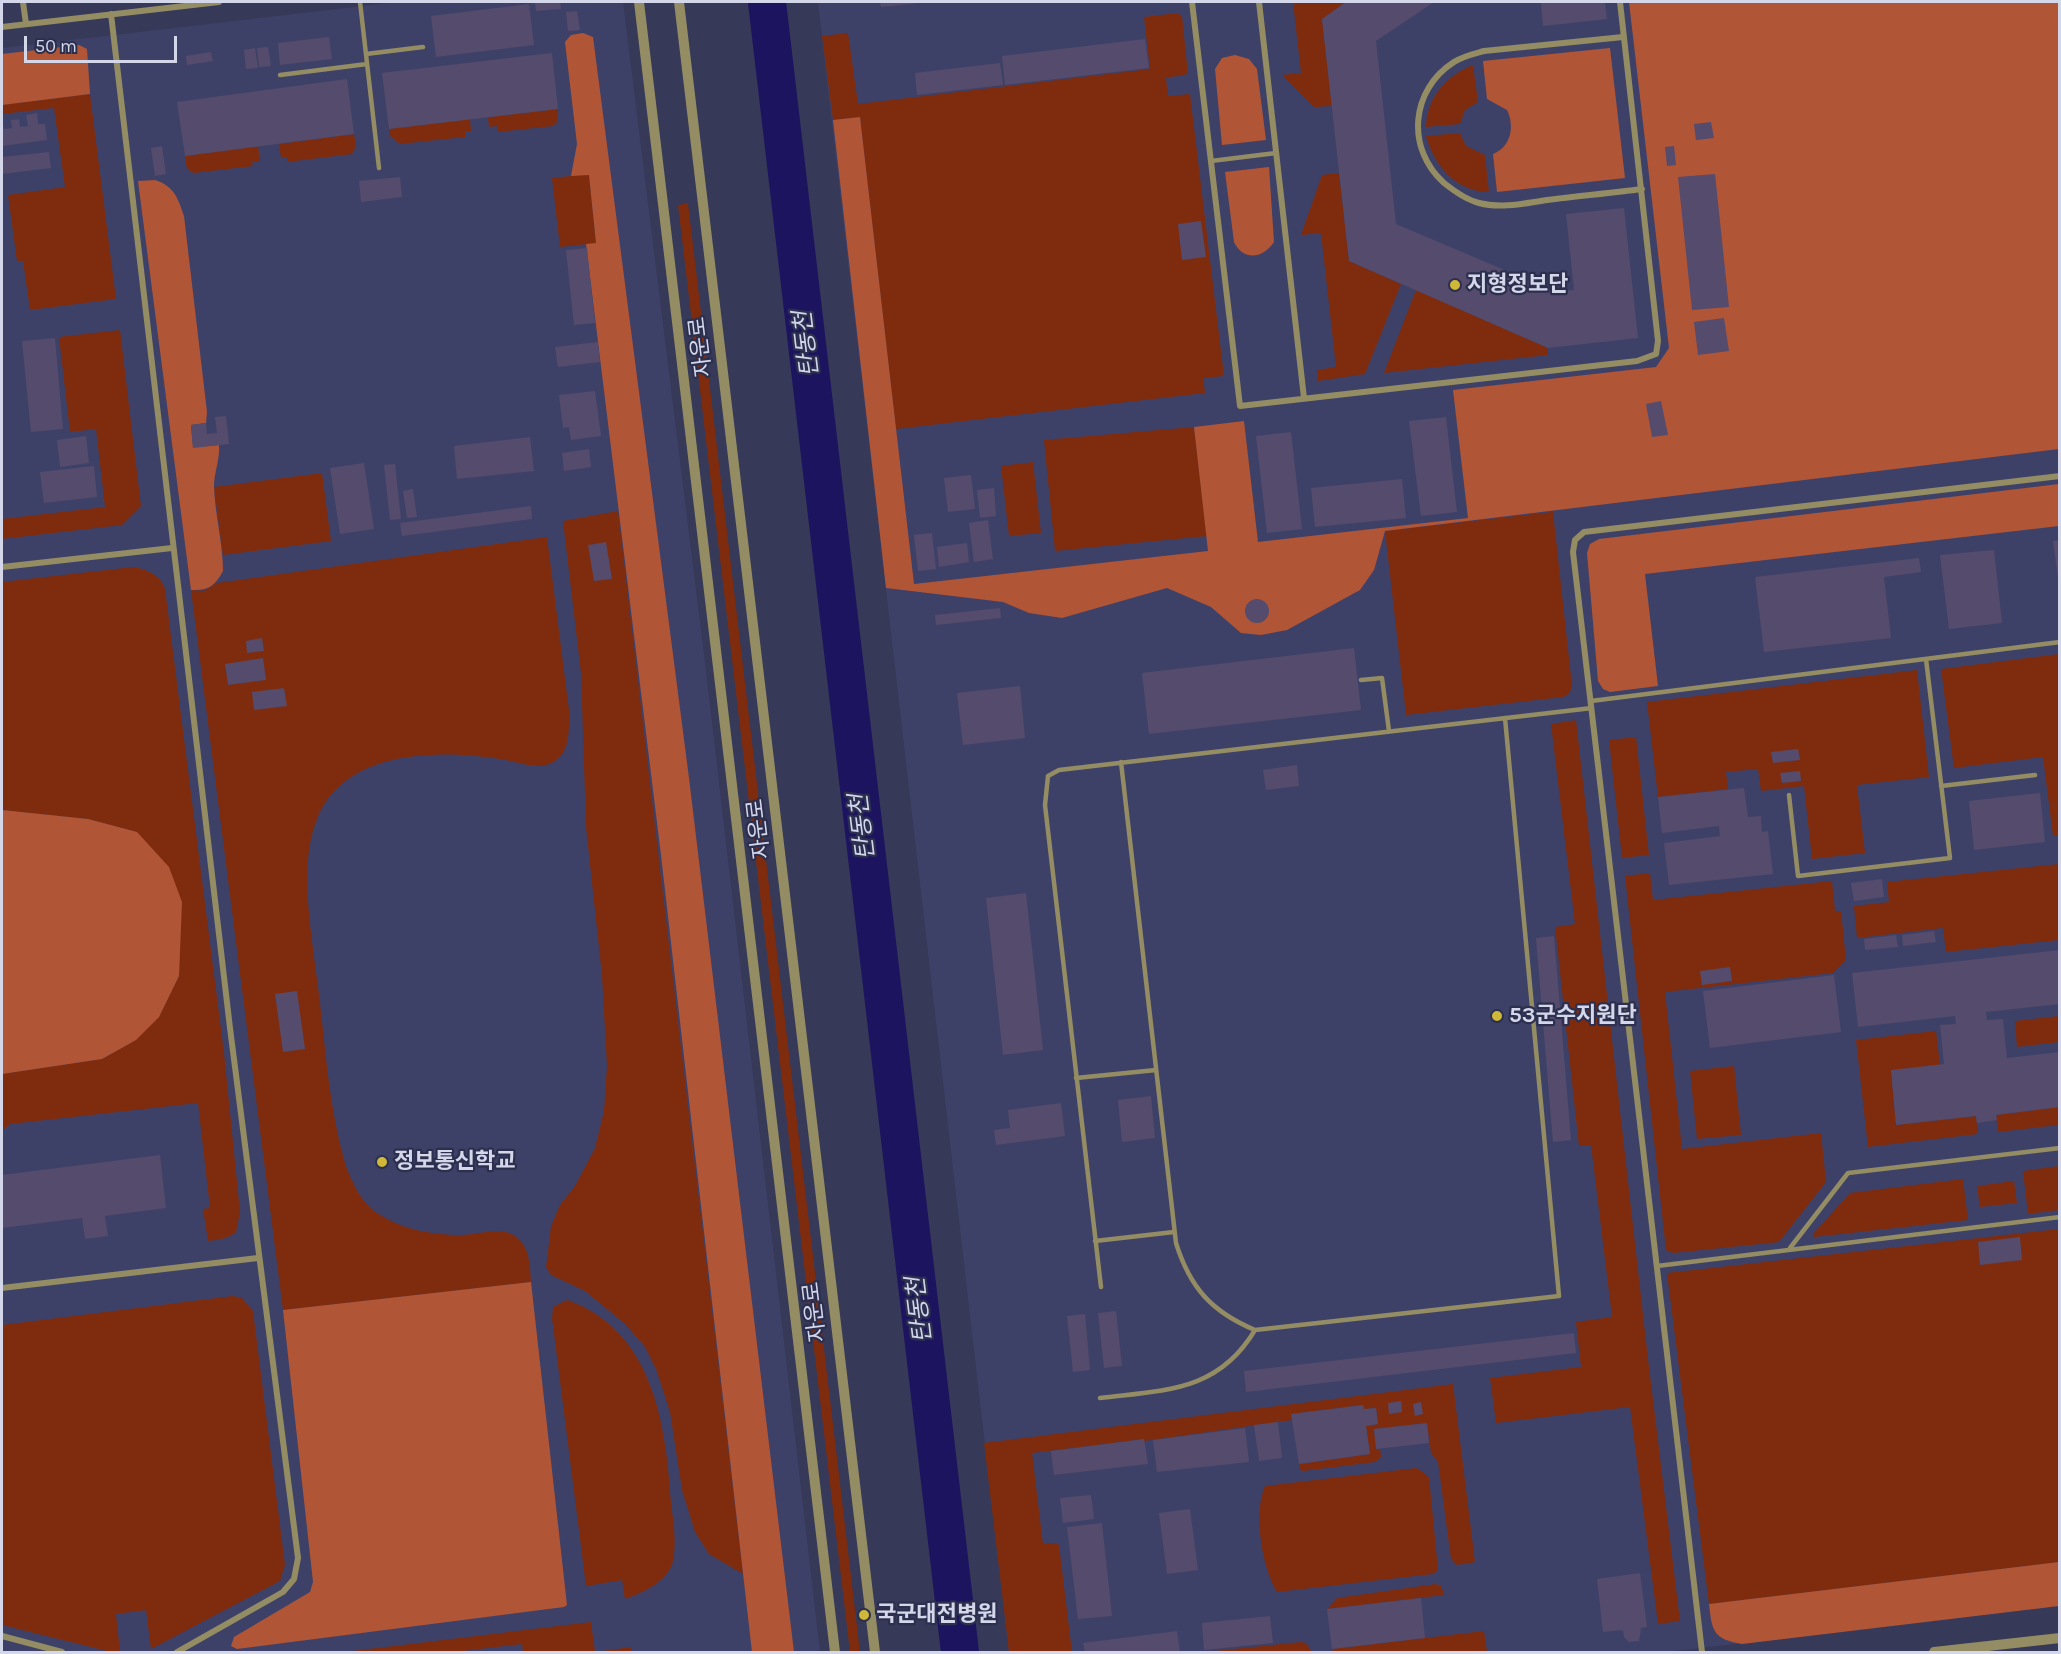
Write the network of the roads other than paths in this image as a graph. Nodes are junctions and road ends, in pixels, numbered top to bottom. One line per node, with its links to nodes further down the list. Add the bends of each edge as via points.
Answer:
1 (23, 2): 10 (street)
2 (219, 2): 9 (street)
3 (360, 2): 14 (lane)
4 (639, 2): 52 (street, 자운로)
5 (679, 2): 53 (street, 자운로)
6 (1192, 2): 18 (street)
7 (1259, 2): 17 (street)
8 (1620, 2): 12 (street)
9 (111, 14): 10 (street); 23 (street)
10 (26, 24): 11 (street)
11 (2, 27)
12 (1623, 37): 20 (street); 20 (street, via 1466,56 1429,86 1421,102 1417,131 1420,149 1436,175 1450,188 1479,203 1513,205)
13 (423, 47): 14 (lane)
14 (366, 54): 15 (lane)
15 (367, 64): 16 (lane); 19 (lane)
16 (280, 75)
17 (1276, 153): 18 (lane); 21 (street)
18 (1211, 161): 21 (street, via 1240,406)
19 (379, 168)
20 (1642, 189): 21 (street, via 1658,341 1656,354 1647,359)
21 (1304, 398)
22 (2060, 476): 28 (street, via 1584,532 1575,540 1573,552)
23 (172, 548): 24 (street); 42 (street)
24 (2, 567)
25 (2060, 642): 26 (lane)
26 (1926, 659): 28 (lane); 33 (lane)
27 (1361, 680): 30 (lane, via 1382,678)
28 (1591, 705): 29 (lane); 43 (street)
29 (1505, 718): 30 (lane); 46 (lane, via 1559,1296)
30 (1389, 731): 31 (lane)
31 (1121, 762): 35 (lane); 36 (lane, via 1059,770 1048,776 1045,788)
32 (2035, 775): 33 (lane)
33 (1941, 786): 34 (lane, via 1950,858 1798,876)
34 (1789, 795)
35 (1156, 1070): 36 (lane); 39 (lane)
36 (1076, 1078): 40 (lane)
37 (2060, 1148): 41 (lane, via 1848,1173)
38 (2060, 1217): 41 (lane)
39 (1174, 1232): 40 (lane); 46 (lane, via 1181,1260 1199,1292 1232,1320)
40 (1095, 1241): 44 (lane)
41 (1790, 1248): 43 (lane)
42 (258, 1258): 45 (street); 51 (street, via 296,1531 298,1558 294,1580 283,1592)
43 (1657, 1266): 54 (street)
44 (1101, 1287)
45 (2, 1288)
46 (1255, 1330): 47 (lane, via 1235,1357 1203,1380 1182,1388)
47 (1100, 1398)
48 (2, 1636): 50 (street)
49 (2060, 1638): 55 (street)
50 (62, 1653)
51 (177, 1653)
52 (835, 1653)
53 (875, 1653)
54 (1702, 1653)
55 (1934, 1653)

